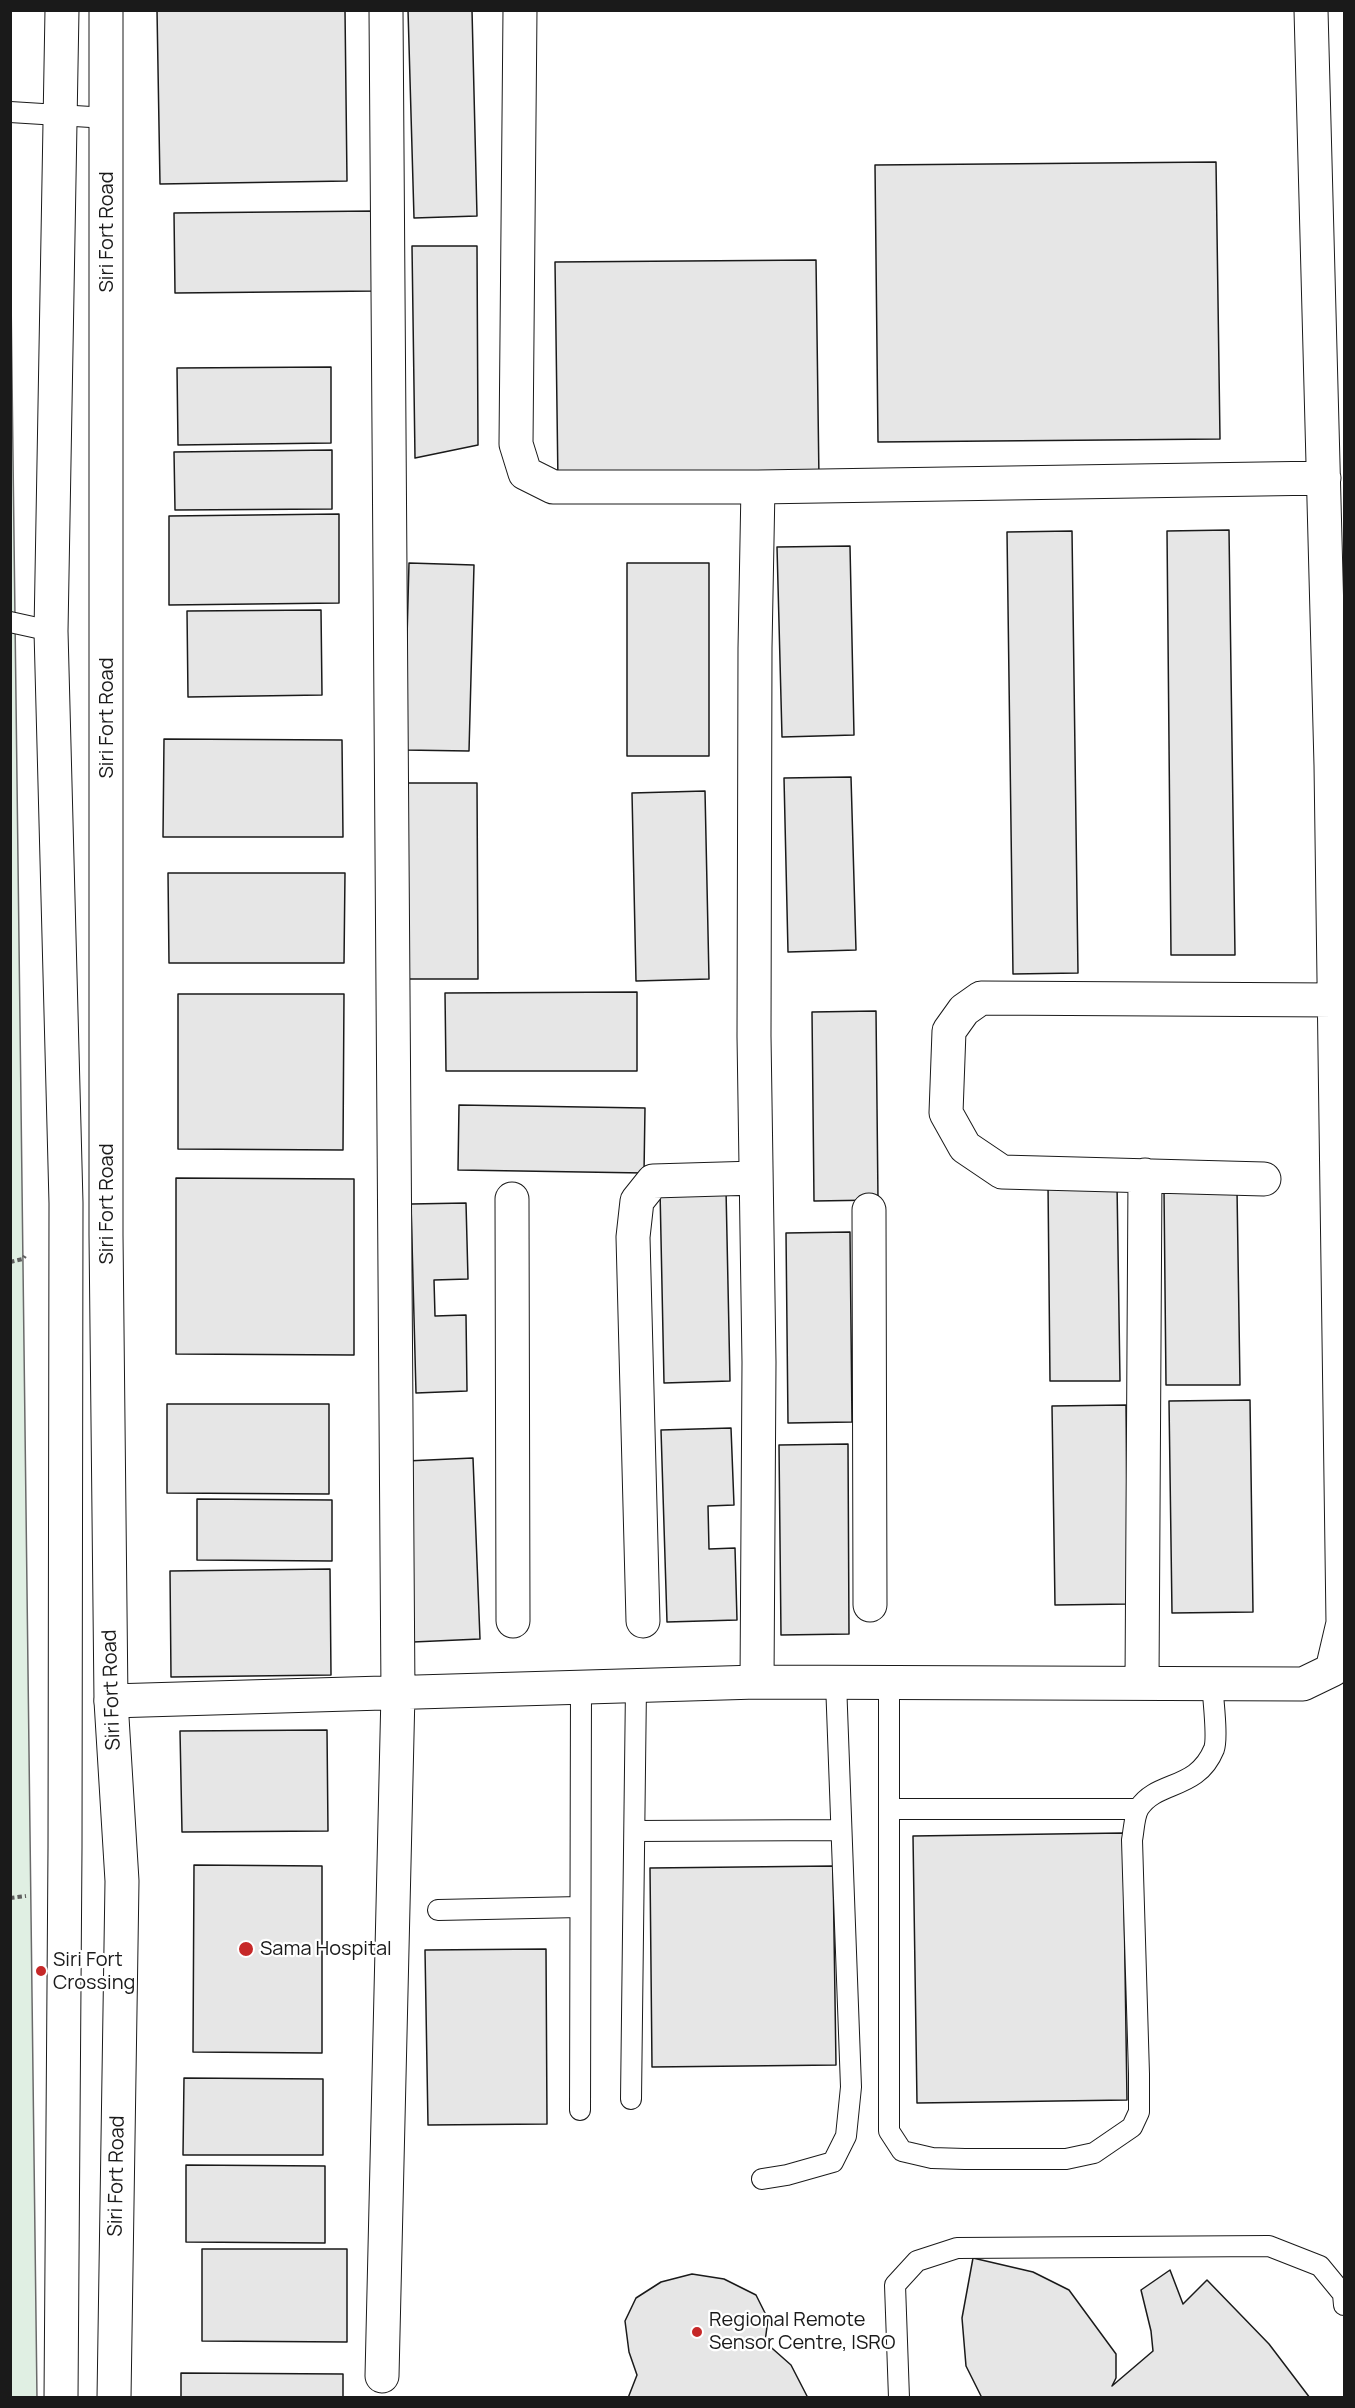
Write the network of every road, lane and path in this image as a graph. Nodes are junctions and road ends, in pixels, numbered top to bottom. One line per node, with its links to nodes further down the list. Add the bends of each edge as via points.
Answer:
1 (62, 10): 7 (street)
2 (106, 10): 8 (street, Siri Fort Road)
3 (386, 10): 32 (street)
4 (520, 10): 10 (street, via 516,444 525,473 553,487)
5 (1311, 10): 9 (street)
6 (10, 112): 7 (lane)
7 (60, 116): 8 (lane); 12 (street)
8 (107, 118): 33 (street, Siri Fort Road, via 106,1235)
9 (1324, 478): 10 (street); 13 (street)
10 (758, 487): 16 (street)
11 (10, 622): 12 (lane)
12 (51, 631): 47 (street, via 66,1203)
13 (1338, 764): 14 (street)
14 (1334, 1000): 15 (street, via 981,998 964,1010 949,1031 946,1113 965,1147 1002,1172); 29 (street, via 1343,1623 1332,1670 1303,1684)
15 (1145, 1175): 17 (street); 28 (street)
16 (756, 1178): 24 (street, via 653,1181 637,1201 633,1237); 25 (street)
17 (1264, 1179)
18 (512, 1199): 23 (street)
19 (869, 1210): 22 (street)
20 (23, 1259): 21 (path)
21 (10, 1262)
22 (870, 1605)
23 (513, 1621)
24 (643, 1621)
25 (757, 1682): 26 (street); 30 (street)
26 (837, 1682): 27 (street); 37 (lane)
27 (889, 1682): 28 (street); 34 (lane)
28 (1142, 1683): 29 (street)
29 (1212, 1683): 35 (lane, via 1215,1747 1203,1768 1182,1784 1153,1793)
30 (636, 1686): 31 (street); 36 (lane)
31 (581, 1688): 32 (street); 40 (lane)
32 (398, 1693): 33 (street); 46 (street)
33 (111, 1701): 48 (street, Siri Fort Road, via 122,1881)
34 (889, 1809): 35 (lane); 35 (lane, via 889,2131 902,2151 932,2158 1066,2159 1094,2152 1115,2140 1132,2127 1138,2112 1132,1840)
35 (1138, 1809)
36 (635, 1830): 37 (lane); 42 (lane)
37 (841, 1830): 44 (lane, via 851,2087 846,2136 833,2162)
38 (31, 1895): 39 (path)
39 (10, 1898)
40 (580, 1906): 41 (lane); 43 (lane)
41 (438, 1910)
42 (631, 2099)
43 (579, 2110)
44 (762, 2179)
45 (1344, 2305): 49 (lane, via 1343,2294 1320,2266 1269,2246 957,2248 917,2261 895,2285)
46 (382, 2376)
47 (61, 2397)
48 (114, 2397)
49 (899, 2397)

